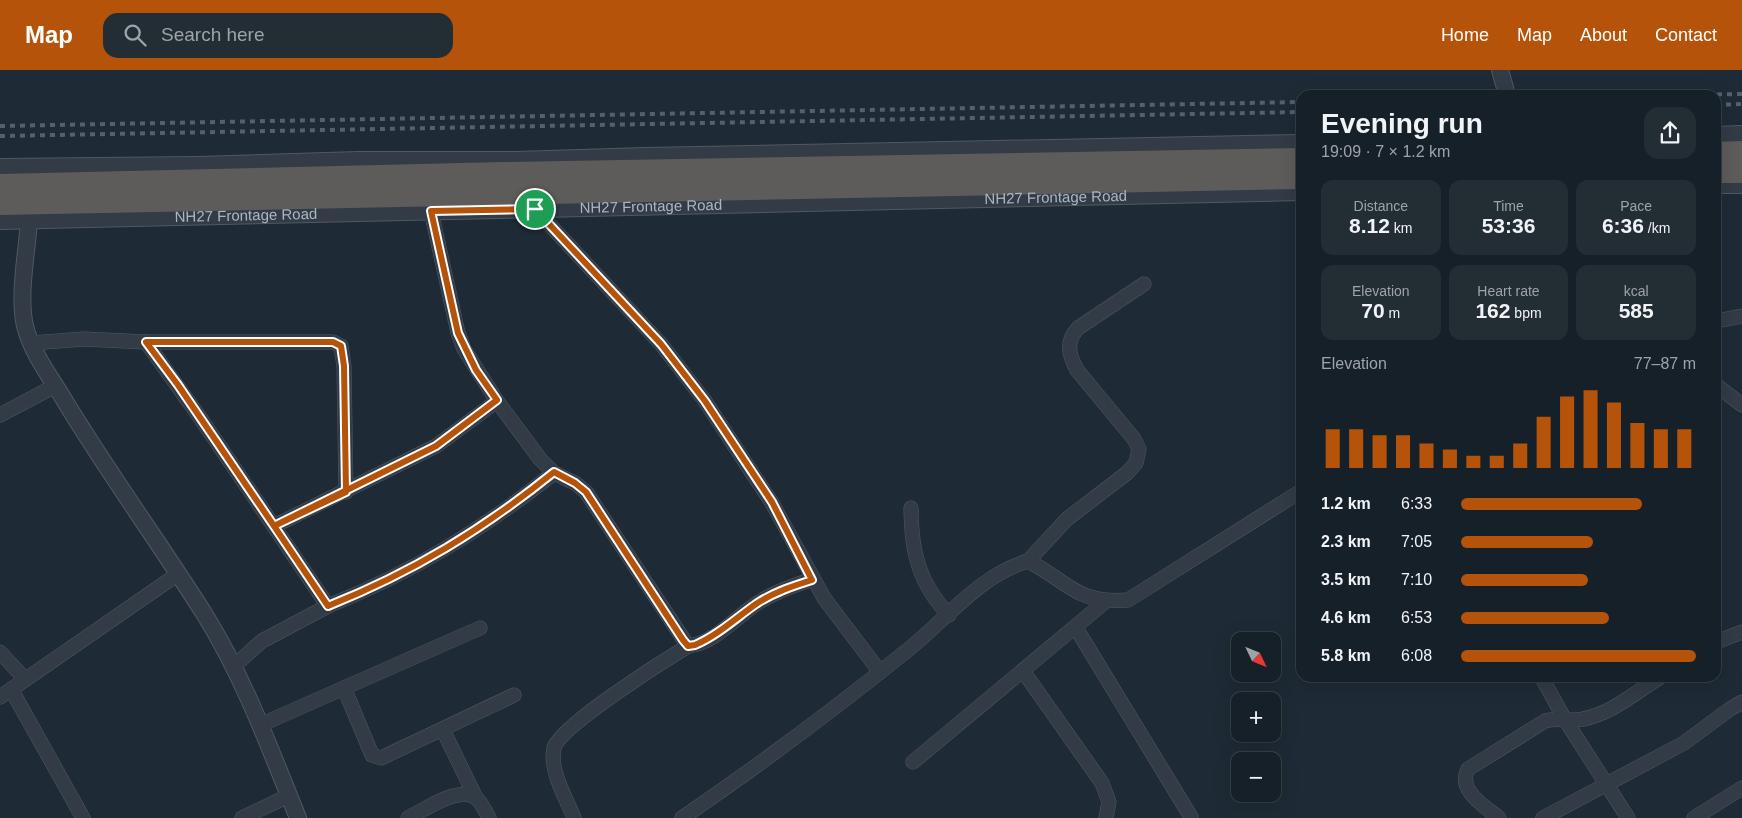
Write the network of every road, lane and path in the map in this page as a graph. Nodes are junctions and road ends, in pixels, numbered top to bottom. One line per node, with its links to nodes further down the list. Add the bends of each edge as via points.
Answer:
1 (1500, 70): 2 (street)
2 (1506, 90)
3 (1721, 134): 4 (street)
4 (1742, 134)
5 (1296, 143): 9 (street, via 516,160)
6 (1742, 152): 7 (highway)
7 (1721, 153)
8 (1296, 159): 13 (highway)
9 (0, 167)
10 (1721, 172): 11 (highway)
11 (1742, 172)
12 (1296, 178): 17 (highway)
13 (0, 185)
14 (1721, 185): 15 (street)
15 (1742, 185)
16 (1296, 192): 18 (street, NH27 Frontage Road)
17 (0, 204)
18 (535, 209): 19 (street, NH27 Frontage Road); 39 (street, via 661,344 705,401 772,502)
19 (431, 211): 21 (street, NH27 Frontage Road); 29 (street, via 458,333 476,370)
20 (0, 221): 21 (street, NH27 Frontage Road)
21 (29, 221): 26 (street, via 23,301 25,326)
22 (1144, 284): 37 (street, via 1078,328 1071,336 1069,347 1077,370 1134,439 1139,449 1136,463 1067,519)
23 (1742, 316): 24 (street)
24 (1721, 320)
25 (146, 342): 26 (street, via 84,339); 33 (street, via 333,342 341,346); 36 (street)
26 (31, 343): 27 (street)
27 (55, 386): 31 (street); 38 (street)
28 (1721, 389): 30 (street)
29 (497, 400): 32 (street, via 535,453); 33 (street, via 436,446)
30 (1742, 405)
31 (0, 416)
32 (554, 472): 41 (street, via 502,512 433,557 380,586); 47 (street, via 586,492)
33 (346, 492): 36 (street)
34 (1296, 494): 40 (street, via 1144,591 1128,600)
35 (911, 508): 42 (street, via 913,541 924,580 934,600)
36 (274, 526): 41 (street)
37 (1028, 561): 40 (street, via 1079,593); 42 (street, via 987,581)
38 (178, 574): 49 (street); 52 (street)
39 (812, 580): 47 (street, via 780,591 705,641); 51 (street)
40 (1106, 602): 44 (street)
41 (328, 606): 49 (street, via 262,641)
42 (949, 615): 51 (street)
43 (480, 628): 55 (street)
44 (1076, 628): 50 (street); 67 (street)
45 (1742, 632): 46 (street)
46 (1721, 640)
47 (688, 646): 73 (street, via 574,724 554,747 553,761)
48 (0, 652): 52 (street)
49 (233, 667): 60 (street)
50 (1023, 671): 62 (street); 75 (street, via 1102,783 1109,802)
51 (880, 672): 74 (street, via 807,730)
52 (24, 678): 56 (street)
53 (1544, 682): 59 (street)
54 (1652, 682): 59 (street, via 1596,715 1583,719)
55 (344, 688): 60 (street); 61 (street, via 372,755 381,758)
56 (5, 693): 68 (street)
57 (514, 695): 61 (street)
58 (1742, 702): 63 (street, via 1684,743)
59 (1564, 718): 63 (street); 76 (street, via 1545,721 1468,770 1464,778 1466,786)
60 (260, 725): 65 (street)
61 (443, 730): 66 (street)
62 (913, 762)
63 (1606, 783): 77 (street); 78 (street)
64 (1742, 788): 79 (street)
65 (288, 796): 69 (street); 70 (street)
66 (476, 798): 71 (street, via 467,794 456,795); 72 (street)
67 (1190, 817)
68 (82, 818)
69 (242, 818)
70 (298, 818)
71 (408, 818)
72 (489, 818)
73 (574, 818)
74 (682, 818)
75 (1106, 818)
76 (1499, 818)
77 (1543, 818)
78 (1628, 818)
79 (1694, 818)

